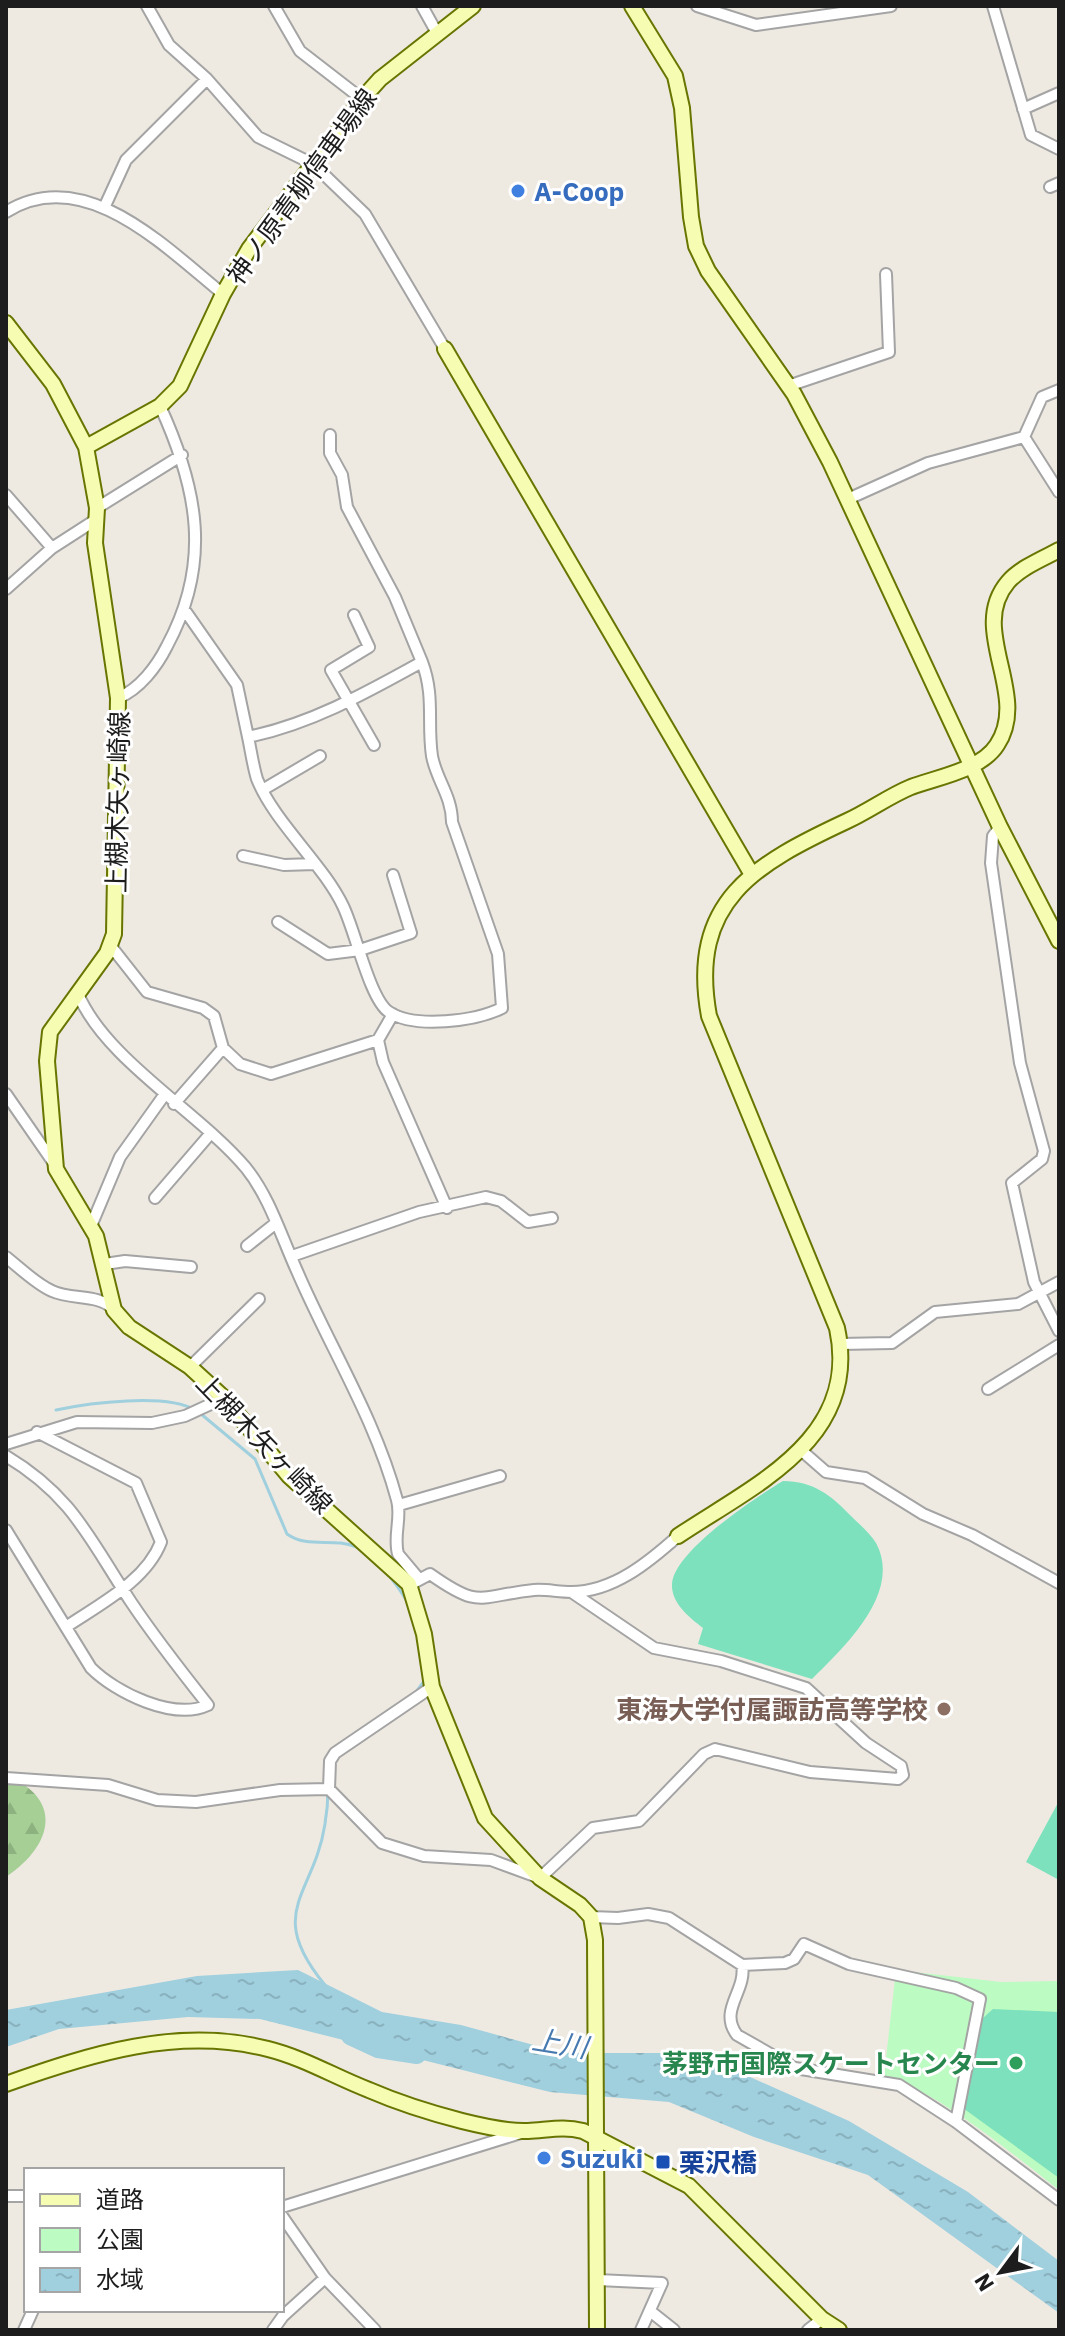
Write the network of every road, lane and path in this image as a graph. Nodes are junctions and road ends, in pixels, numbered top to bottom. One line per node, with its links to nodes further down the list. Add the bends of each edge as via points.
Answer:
1 (147, 6): 10 (street, via 169,45)
2 (274, 6): 12 (street, via 300,51)
3 (422, 6): 9 (street)
4 (473, 6): 9 (main road, 神ノ原青柳停車場線)
5 (632, 6): 22 (main road, via 675,76 696,246)
6 (697, 6): 7 (street, via 756,25)
7 (891, 6)
8 (993, 6): 13 (street)
9 (437, 33): 12 (main road, 神ノ原青柳停車場線)
10 (207, 79): 15 (street, via 258,137); 16 (street, via 126,160)
11 (1059, 93): 13 (street)
12 (362, 99): 15 (main road, 神ノ原青柳停車場線)
13 (1023, 109): 14 (street, via 1031,135)
14 (1059, 149)
15 (313, 164): 19 (main road, 神ノ原青柳停車場線, via 249,249); 21 (street, via 365,214)
16 (104, 208): 17 (street, via 49,195); 19 (street, via 138,226)
17 (6, 212)
18 (886, 274): 22 (street, via 889,352)
19 (223, 294): 24 (main road, 神ノ原青柳停車場線, via 180,386)
20 (6, 323): 27 (main road, 上槻木矢ヶ崎線, via 53,384)
21 (445, 349): 49 (main road)
22 (788, 386): 31 (main road)
23 (1059, 390): 26 (street, via 1042,397)
24 (160, 406): 27 (main road, 神ノ原青柳停車場線); 28 (street)
25 (330, 435): 38 (street, via 330,453 342,475 347,507 395,597)
26 (1024, 437): 29 (street); 31 (street, via 928,463)
27 (86, 447): 32 (main road, 上槻木矢ヶ崎線)
28 (182, 455): 32 (street); 36 (street, via 196,529)
29 (1059, 492)
30 (6, 495): 33 (street)
31 (848, 499): 44 (main road)
32 (97, 514): 33 (street); 39 (main road, 上槻木矢ヶ崎線, via 95,543)
33 (52, 548): 35 (street)
34 (1059, 550): 44 (main road, via 1007,583 999,598 994,627 1010,713 996,747)
35 (6, 589)
36 (186, 612): 39 (street, via 159,661 130,693); 41 (street, via 237,685)
37 (354, 615): 40 (street, via 369,647 331,670)
38 (422, 662): 40 (street); 56 (street, via 433,715 432,757 498,954 502,1008 469,1020 429,1021)
39 (118, 698): 53 (main road, 上槻木矢ヶ崎線, via 117,891)
40 (349, 701): 41 (street, via 287,729); 42 (street)
41 (248, 737): 45 (street)
42 (374, 745)
43 (320, 756): 45 (street)
44 (972, 765): 46 (main road); 49 (main road, via 907,789)
45 (264, 789): 48 (street)
46 (1000, 827): 52 (main road); 75 (street, via 993,836 991,863 1020,1063 1044,1151 1042,1159 1012,1183)
47 (243, 856): 48 (street, via 284,865)
48 (315, 864): 54 (street, via 341,901)
49 (751, 873): 79 (main road, via 723,907 706,948 709,1016)
50 (393, 875): 54 (street, via 411,933)
51 (278, 922): 54 (street, via 328,954)
52 (1059, 941)
53 (110, 945): 55 (main road, 上槻木矢ヶ崎線); 58 (street, via 147,992 214,1016)
54 (360, 950): 56 (street, via 373,990)
55 (78, 994): 60 (street, via 88,1018); 63 (main road, 上槻木矢ヶ崎線, via 50,1032 47,1061)
56 (393, 1014): 57 (street)
57 (378, 1040): 58 (street, via 271,1074 240,1064); 65 (street)
58 (223, 1048): 61 (street)
59 (6, 1094): 63 (street)
60 (165, 1094): 61 (street); 68 (street, via 120,1157)
61 (174, 1104): 62 (street)
62 (211, 1133): 64 (street); 67 (street, via 262,1190)
63 (56, 1169): 68 (main road, 上槻木矢ヶ崎線)
64 (155, 1198)
65 (447, 1208): 66 (street, via 486,1197 501,1201 528,1222); 70 (street, via 419,1212)
66 (552, 1218)
67 (276, 1223): 69 (street); 70 (street)
68 (91, 1226): 72 (main road, 上槻木矢ヶ崎線)
69 (247, 1246)
70 (292, 1256): 89 (street, via 360,1398)
71 (6, 1257): 77 (street, via 49,1290 105,1302)
72 (105, 1264): 73 (street); 77 (main road, 上槻木矢ヶ崎線)
73 (191, 1267)
74 (1059, 1282): 75 (street)
75 (1039, 1291): 78 (street); 79 (street, via 1007,1307 935,1312 884,1345)
76 (259, 1299): 81 (street)
77 (114, 1310): 81 (main road, 上槻木矢ヶ崎線, via 129,1327)
78 (1059, 1331)
79 (840, 1344): 86 (main road, via 839,1376 828,1415)
80 (1059, 1345): 82 (street)
81 (190, 1367): 83 (main road, 上槻木矢ヶ崎線)
82 (988, 1389)
83 (218, 1401): 84 (street, via 152,1423 77,1422); 92 (main road, 上槻木矢ヶ崎線, via 289,1476)
84 (37, 1432): 85 (street); 94 (street, via 136,1483 161,1542 155,1559)
85 (6, 1444)
86 (802, 1451): 91 (main road); 93 (street, via 826,1472 865,1478 923,1514)
87 (6, 1456): 94 (street, via 31,1470 74,1510)
88 (500, 1476): 89 (street)
89 (399, 1505): 92 (street, via 398,1554)
90 (6, 1530): 96 (street)
91 (678, 1536): 95 (street, via 623,1578)
92 (414, 1582): 95 (street, via 430,1574 462,1597 477,1600 545,1589); 97 (main road)
93 (1059, 1583)
94 (123, 1589): 96 (street); 96 (street, via 208,1705 193,1712 158,1705 107,1684)
95 (573, 1593): 100 (street, via 654,1648 721,1661 806,1688 866,1743 901,1766 903,1775 848,1777 715,1749 639,1821 593,1828)
96 (66, 1627)
97 (432, 1687): 99 (street, via 335,1753); 100 (main road, via 485,1818)
98 (6, 1778): 99 (street, via 108,1785 157,1800 196,1802 280,1790)
99 (326, 1790): 100 (street, via 382,1843 424,1856 491,1860)
100 (540, 1878): 101 (main road)
101 (591, 1917): 102 (street, via 669,1918); 106 (main road)
102 (742, 1965): 104 (street, via 744,1975 729,2013 737,2035 795,2068 899,2085); 104 (street, via 785,1963 804,1944 849,1964 956,1988 980,1999)
103 (6, 2084): 105 (main road, via 104,2053 191,2039 267,2048 413,2106 465,2122)
104 (956, 2122): 107 (street)
105 (527, 2131): 106 (main road, via 570,2128); 108 (street)
106 (595, 2140): 111 (main road); 113 (main road, via 689,2186)
107 (1059, 2200)
108 (284, 2206)
109 (284, 2219): 110 (street)
110 (325, 2278): 114 (street); 115 (street)
111 (598, 2280): 112 (street, via 662,2283); 116 (main road)
112 (650, 2311): 117 (street); 118 (street)
113 (822, 2319): 119 (street); 120 (main road)
114 (273, 2330)
115 (375, 2330)
116 (597, 2330)
117 (641, 2330)
118 (674, 2330)
119 (808, 2330)
120 (839, 2330)

